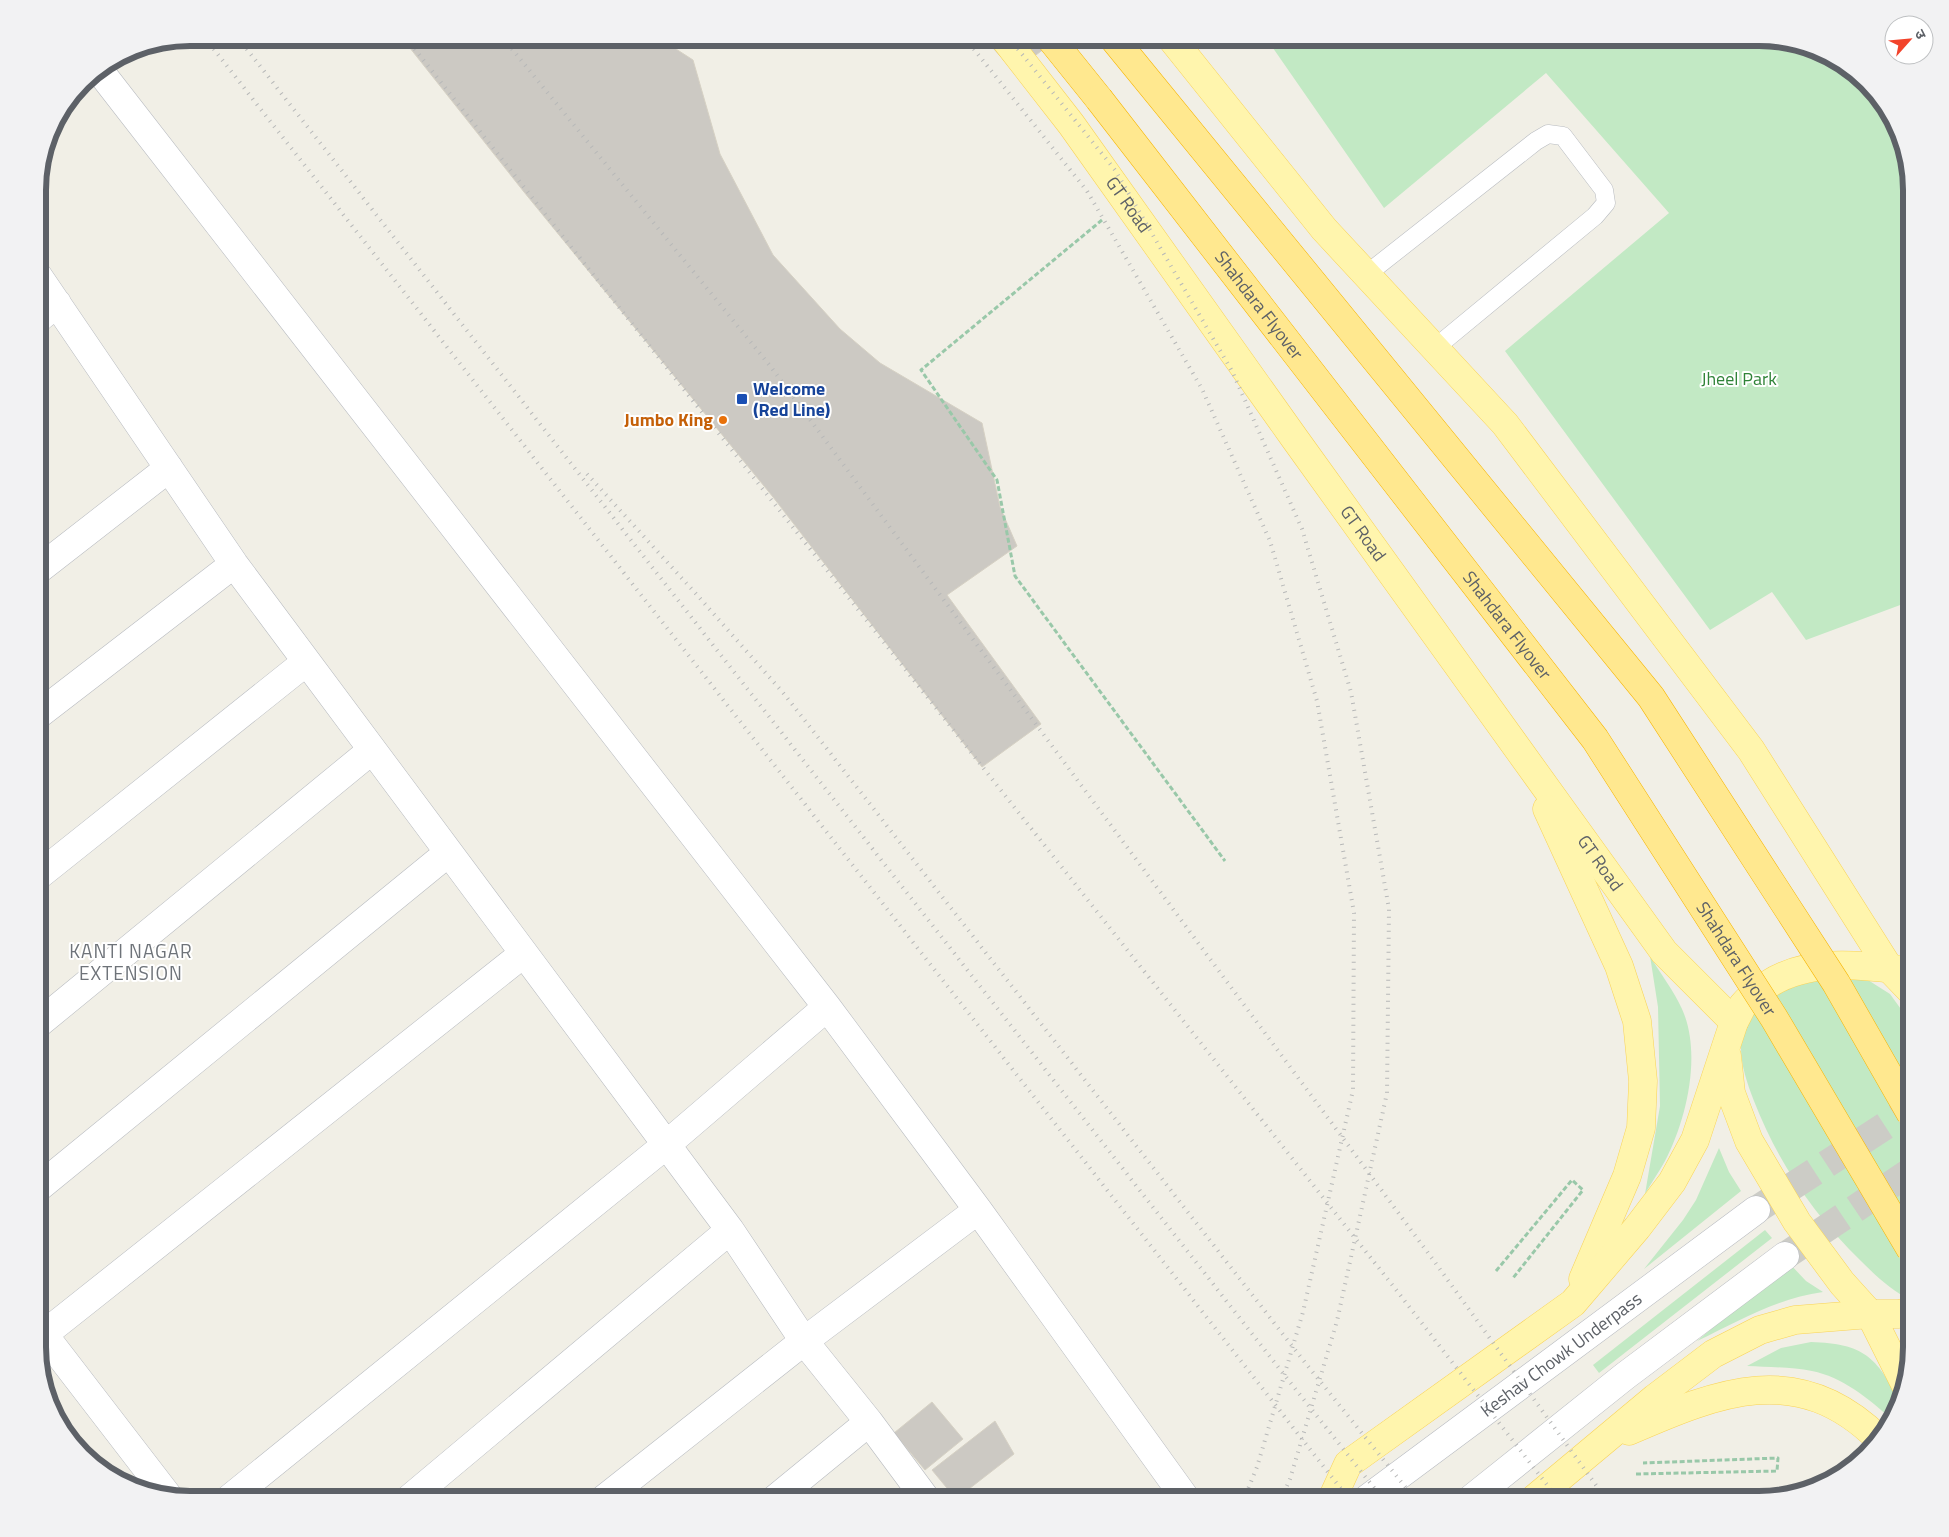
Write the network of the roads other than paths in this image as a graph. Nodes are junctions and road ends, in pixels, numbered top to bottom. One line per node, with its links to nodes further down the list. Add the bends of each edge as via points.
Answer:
1 (1011, 46): 15 (main road, GT Road, via 1071,124)
2 (1057, 46): 29 (highway, Shahdara Flyover, bridge, via 1595,739 1774,1018)
3 (1120, 46): 23 (highway, bridge, via 1651,697 1836,983)
4 (1178, 46): 6 (main road, via 1324,228)
5 (103, 76): 20 (street)
6 (1367, 274): 8 (main road); 8 (lane, via 1536,140 1548,134 1563,136 1604,190 1606,203 1595,216)
7 (48, 311): 9 (street)
8 (1435, 348): 19 (main road, via 1505,424 1752,750)
9 (169, 468): 10 (street); 11 (street)
10 (47, 563)
11 (234, 564): 12 (street); 13 (street)
12 (306, 662): 14 (street); 17 (street)
13 (47, 708)
14 (372, 750): 16 (street); 21 (street)
15 (1522, 752): 22 (main road, GT Road, via 1664,952); 31 (main road, via 1619,966 1637,1021 1643,1081 1641,1128 1627,1176)
16 (448, 853): 18 (street); 25 (street)
17 (47, 869)
18 (523, 954): 24 (street); 34 (street)
19 (1900, 970): 22 (main road, via 1827,965 1781,976 1744,1004)
20 (827, 1007): 24 (street); 26 (street)
21 (47, 1017)
22 (1730, 1032): 31 (main road, via 1695,1140 1672,1182); 33 (main road, via 1731,1093 1749,1141 1797,1222 1842,1283)
23 (1903, 1098)
24 (666, 1145): 28 (street); 42 (street)
25 (47, 1181)
26 (978, 1210): 35 (street); 47 (street)
27 (1756, 1210): 49 (street, Keshav Chowk Underpass)
28 (730, 1230): 35 (street); 43 (street)
29 (1903, 1235)
30 (1785, 1256): 50 (street, via 1625,1376)
31 (1573, 1303): 48 (main road, via 1348,1464)
32 (1903, 1313): 33 (main road)
33 (1870, 1314): 37 (main road); 40 (main road, via 1795,1320 1760,1330 1714,1354)
34 (47, 1328)
35 (804, 1341): 38 (street); 44 (street)
36 (47, 1343): 41 (street)
37 (1900, 1374)
38 (869, 1422): 45 (street); 46 (street)
39 (1873, 1434): 40 (main road, via 1844,1410 1819,1398 1768,1389 1689,1405)
40 (1602, 1442): 51 (main road)
41 (161, 1488)
42 (240, 1491)
43 (420, 1491)
44 (615, 1491)
45 (785, 1491)
46 (919, 1491)
47 (1180, 1491)
48 (1336, 1491)
49 (1379, 1491)
50 (1482, 1491)
51 (1545, 1491)

